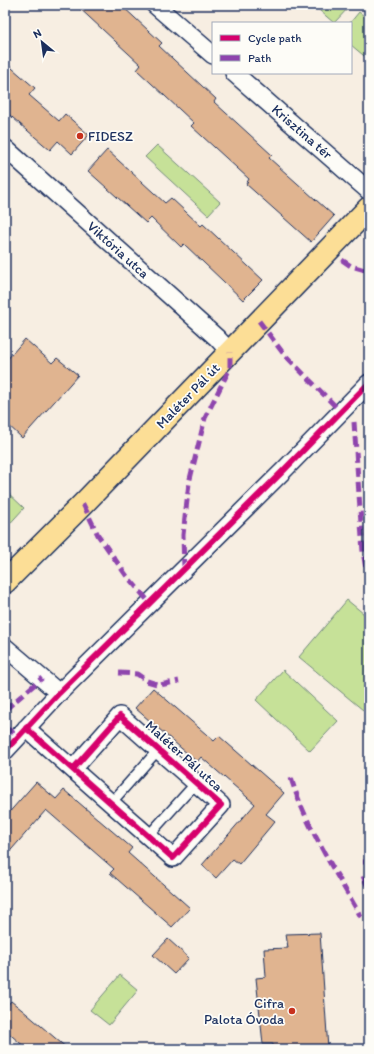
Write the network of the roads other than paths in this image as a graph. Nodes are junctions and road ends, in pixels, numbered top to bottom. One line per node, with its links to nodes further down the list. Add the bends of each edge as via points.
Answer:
1 (157, 6): 2 (street)
2 (212, 54)
3 (235, 74): 5 (street, Krisztina tér)
4 (5, 148): 7 (street, Viktória utca)
5 (369, 191)
6 (369, 208): 7 (main road, Maléter Pál út)
7 (230, 352): 9 (main road, Maléter Pál út)
8 (369, 383): 11 (street)
9 (5, 582)
10 (5, 646): 11 (street)
11 (60, 693): 12 (street)
12 (26, 728): 14 (street); 15 (street, Maléter Pál utca)
13 (158, 750): 15 (street, Maléter Pál utca, via 120,716); 16 (street, Maléter Pál utca); 17 (lane)
14 (5, 751)
15 (73, 769): 17 (street, Maléter Pál utca)
16 (196, 783): 18 (lane); 18 (street, Maléter Pál utca, via 221,805 174,858)
17 (111, 803): 18 (street, Maléter Pál utca)
18 (148, 836)

